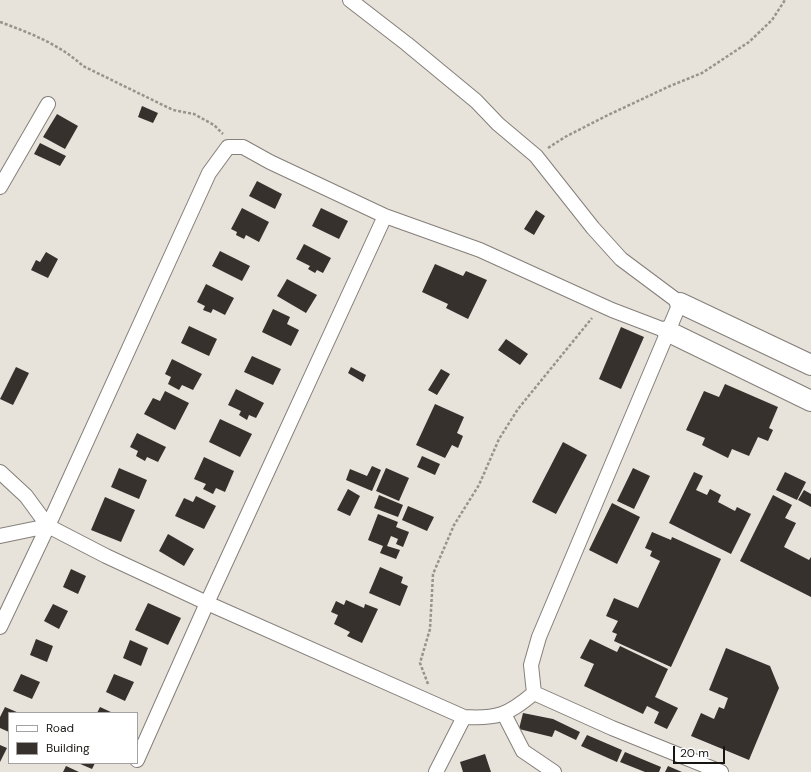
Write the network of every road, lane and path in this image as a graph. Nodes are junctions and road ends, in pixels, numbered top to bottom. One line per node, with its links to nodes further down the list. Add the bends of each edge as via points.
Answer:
1 (350, 0): 6 (street, via 408,44)
2 (786, 0): 6 (path, via 772,20 749,42 702,73 608,115 565,137)
3 (0, 22): 5 (path, via 51,43 73,56 83,66 145,97 173,110 194,114 214,125 224,136)
4 (48, 104): 7 (street)
5 (228, 147): 8 (street, via 243,147); 15 (street, via 209,173)
6 (536, 156): 9 (street, via 621,259)
7 (0, 187)
8 (385, 216): 10 (street, via 480,250); 17 (street)
9 (680, 303): 11 (street); 12 (street)
10 (612, 310): 11 (street); 20 (path, via 597,312 518,409 499,439 479,485 454,525 432,574 430,629 420,662)
11 (667, 331): 13 (street); 19 (street, via 539,637 531,665)
12 (811, 365)
13 (811, 401)
14 (0, 472): 15 (street, via 26,496)
15 (48, 526): 16 (street); 17 (street); 18 (street)
16 (0, 536)
17 (207, 603): 20 (street); 23 (street)
18 (0, 627)
19 (534, 694): 21 (street); 26 (street)
20 (435, 704): 22 (street)
21 (504, 714): 22 (street, via 492,717); 25 (street, via 523,751)
22 (464, 717): 24 (street)
23 (138, 758)
24 (436, 772)
25 (554, 772)
26 (721, 772)

